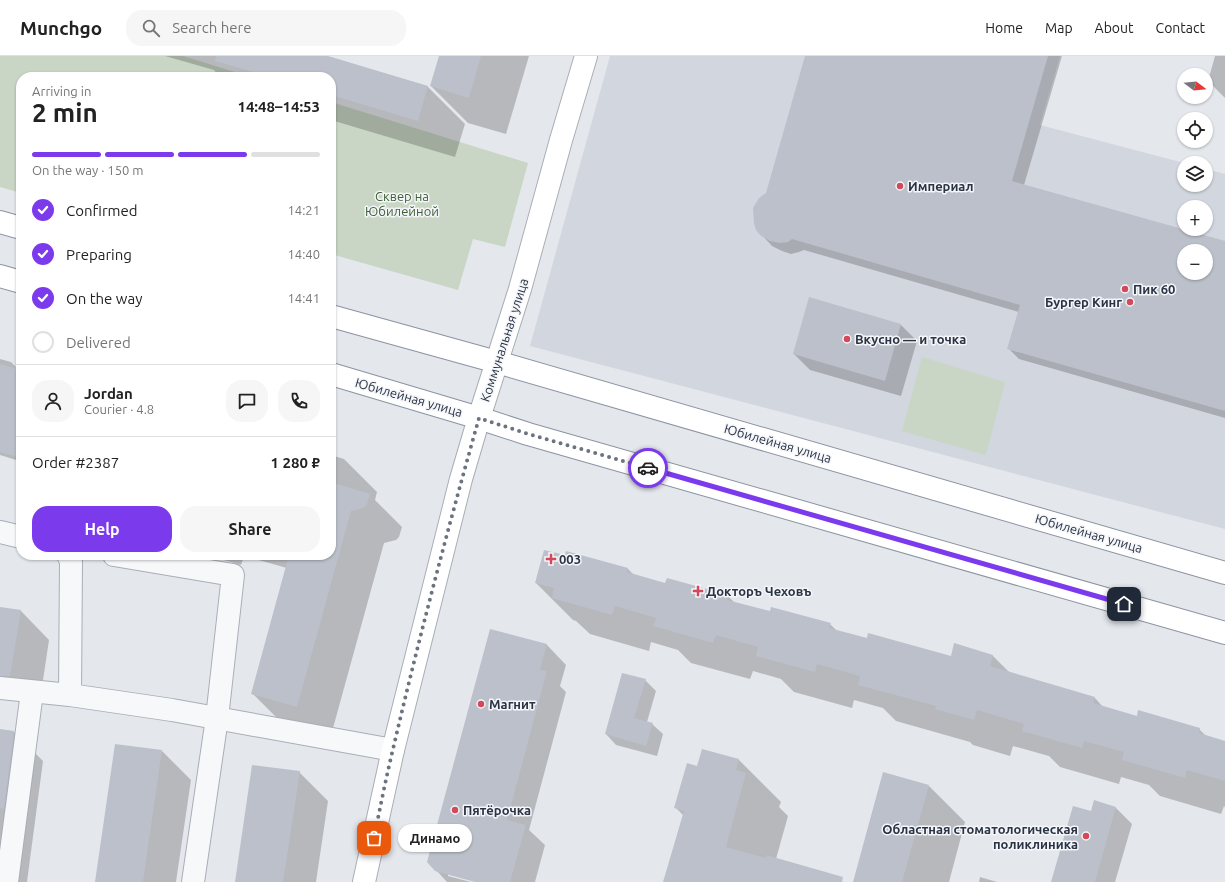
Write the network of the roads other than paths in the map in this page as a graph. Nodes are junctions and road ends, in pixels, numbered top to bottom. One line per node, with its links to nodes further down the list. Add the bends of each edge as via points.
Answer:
1 (586, 56): 7 (main road, Коммунальная улица)
2 (0, 222): 3 (main road)
3 (16, 227)
4 (0, 276): 5 (main road)
5 (16, 281)
6 (336, 317): 7 (main road, Юбилейная улица)
7 (497, 362): 9 (main road, Коммунальная улица); 14 (main road, Юбилейная улица)
8 (336, 375): 9 (main road, Юбилейная улица)
9 (479, 418): 15 (main road, Юбилейная улица); 20 (main road, Коммунальная улица)
10 (0, 532): 11 (street)
11 (16, 536)
12 (70, 560): 18 (street)
13 (145, 560): 19 (street, via 233,574)
14 (1225, 573)
15 (1225, 633)
16 (0, 688): 17 (street)
17 (32, 692): 18 (street); 21 (street)
18 (70, 695): 19 (street)
19 (217, 718): 20 (street); 22 (street)
20 (392, 750): 23 (main road, Коммунальная улица)
21 (7, 882)
22 (193, 882)
23 (364, 882)

